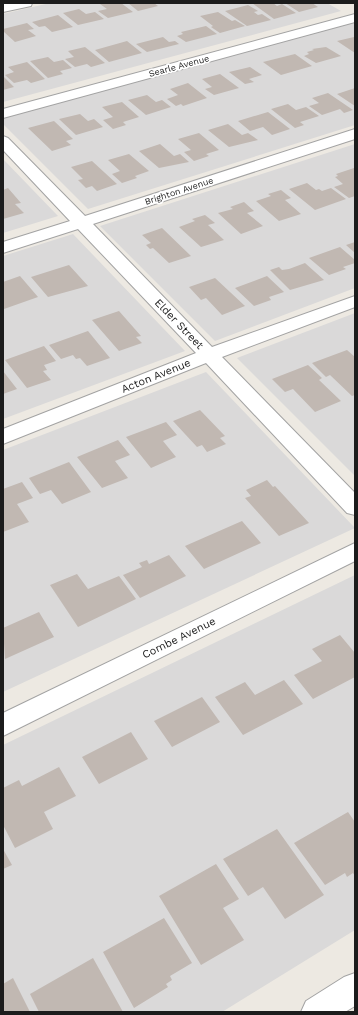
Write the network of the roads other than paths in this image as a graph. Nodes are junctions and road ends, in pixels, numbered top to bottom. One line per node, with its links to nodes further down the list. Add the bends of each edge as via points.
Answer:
1 (26, 3): 2 (street)
2 (3, 8)
3 (355, 18): 4 (street, Searle Avenue)
4 (3, 114)
5 (355, 134): 7 (street, Brighton Avenue)
6 (3, 141): 7 (street, Elder Street)
7 (82, 222): 8 (street, Brighton Avenue); 10 (street, Elder Street)
8 (3, 248)
9 (355, 301): 10 (street, Acton Avenue)
10 (209, 355): 11 (street, Acton Avenue); 12 (street, Elder Street)
11 (3, 438)
12 (355, 507)
13 (355, 550): 14 (street, Combe Avenue)
14 (3, 725)
15 (355, 988): 16 (street)
16 (317, 1012)

